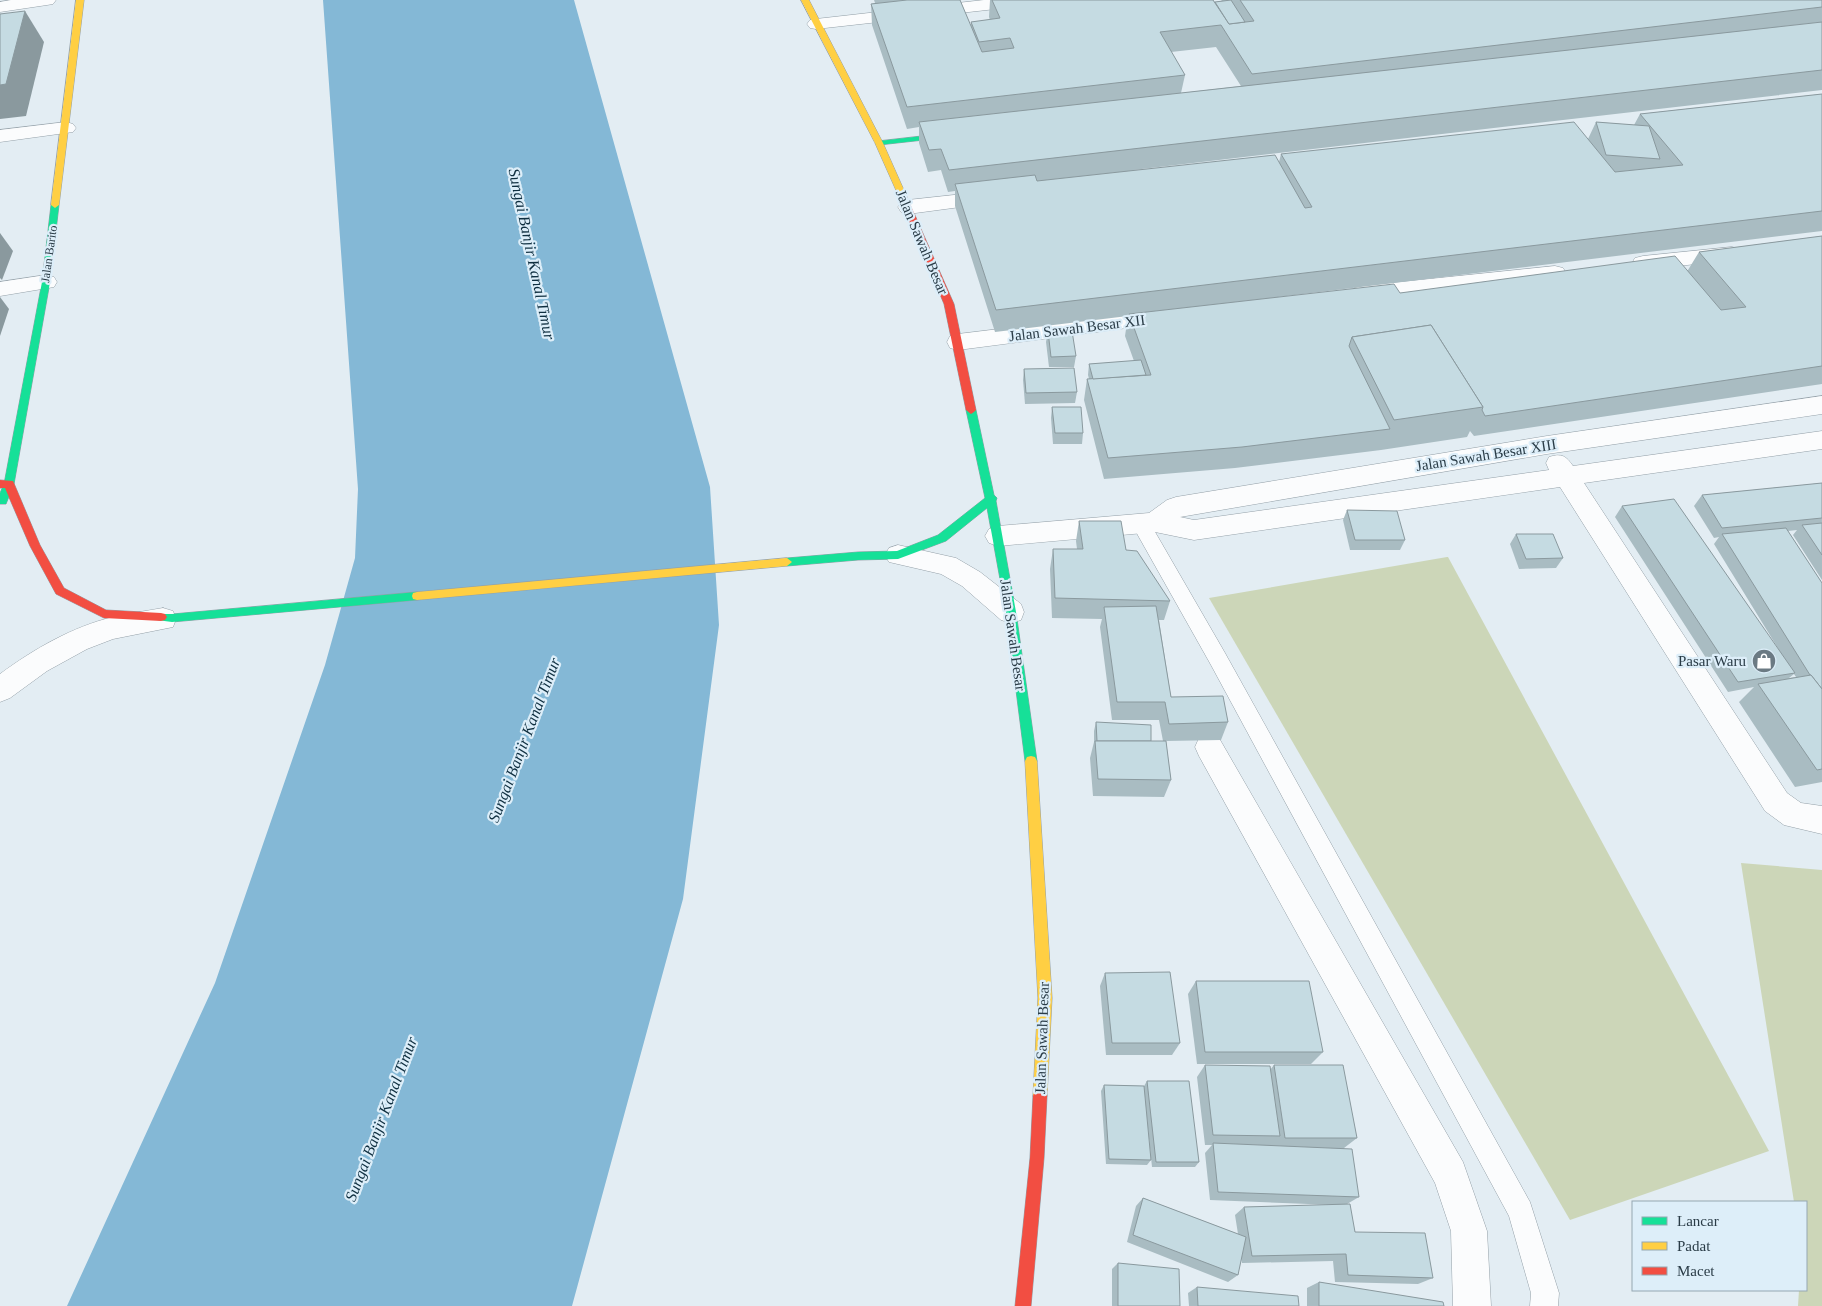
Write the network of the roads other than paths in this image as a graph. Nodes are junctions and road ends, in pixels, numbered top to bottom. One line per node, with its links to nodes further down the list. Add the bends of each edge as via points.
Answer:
1 (47, 0): 5 (street)
2 (80, 0): 7 (street, Jalan Barito)
3 (805, 0): 6 (street, Jalan Sawah Besar)
4 (1032, 0): 6 (street)
5 (0, 7)
6 (816, 24): 10 (street, Jalan Sawah Besar)
7 (66, 128): 9 (street); 16 (street, Jalan Barito)
8 (969, 132): 10 (street)
9 (0, 136)
10 (879, 143): 12 (street, Jalan Sawah Besar)
11 (1014, 194): 12 (street)
12 (908, 207): 20 (street, Jalan Sawah Besar, via 949,304)
13 (1753, 252): 14 (street)
14 (1626, 265)
15 (1578, 270): 18 (street)
16 (46, 282): 17 (street); 25 (street, Jalan Barito)
17 (0, 288)
18 (1341, 295)
19 (1184, 314): 20 (street, Jalan Sawah Besar XII)
20 (958, 342): 26 (street, Jalan Sawah Besar)
21 (1822, 405): 23 (street, Jalan Sawah Besar XIII)
22 (1822, 440): 24 (street, Jalan Sawah Besar XIII)
23 (1547, 444): 24 (street); 28 (street, Jalan Sawah Besar XIII, via 1176,507)
24 (1568, 478): 28 (street, Jalan Sawah Besar XIII, via 1194,530); 35 (street, via 1776,802 1795,815)
25 (5, 484): 27 (street, Jalan Barito); 32 (street, via 60,591 104,614)
26 (992, 498): 29 (street, Jalan Sawah Besar); 30 (street, via 942,538)
27 (0, 505)
28 (1147, 522): 29 (street, Jalan Sawah Besar XIII); 38 (lane, via 1218,659 1521,1211 1544,1293)
29 (998, 536): 31 (street, Jalan Sawah Besar)
30 (898, 555): 31 (street, via 947,565 971,579); 32 (street)
31 (1011, 612): 36 (street, Jalan Sawah Besar, via 1033,779 1045,998 1037,1158)
32 (172, 618): 33 (street, via 108,630 58,650)
33 (0, 690)
34 (1209, 747): 37 (street, via 1450,1175 1469,1232)
35 (1822, 820)
36 (1023, 1306)
37 (1472, 1306)
38 (1544, 1306)

